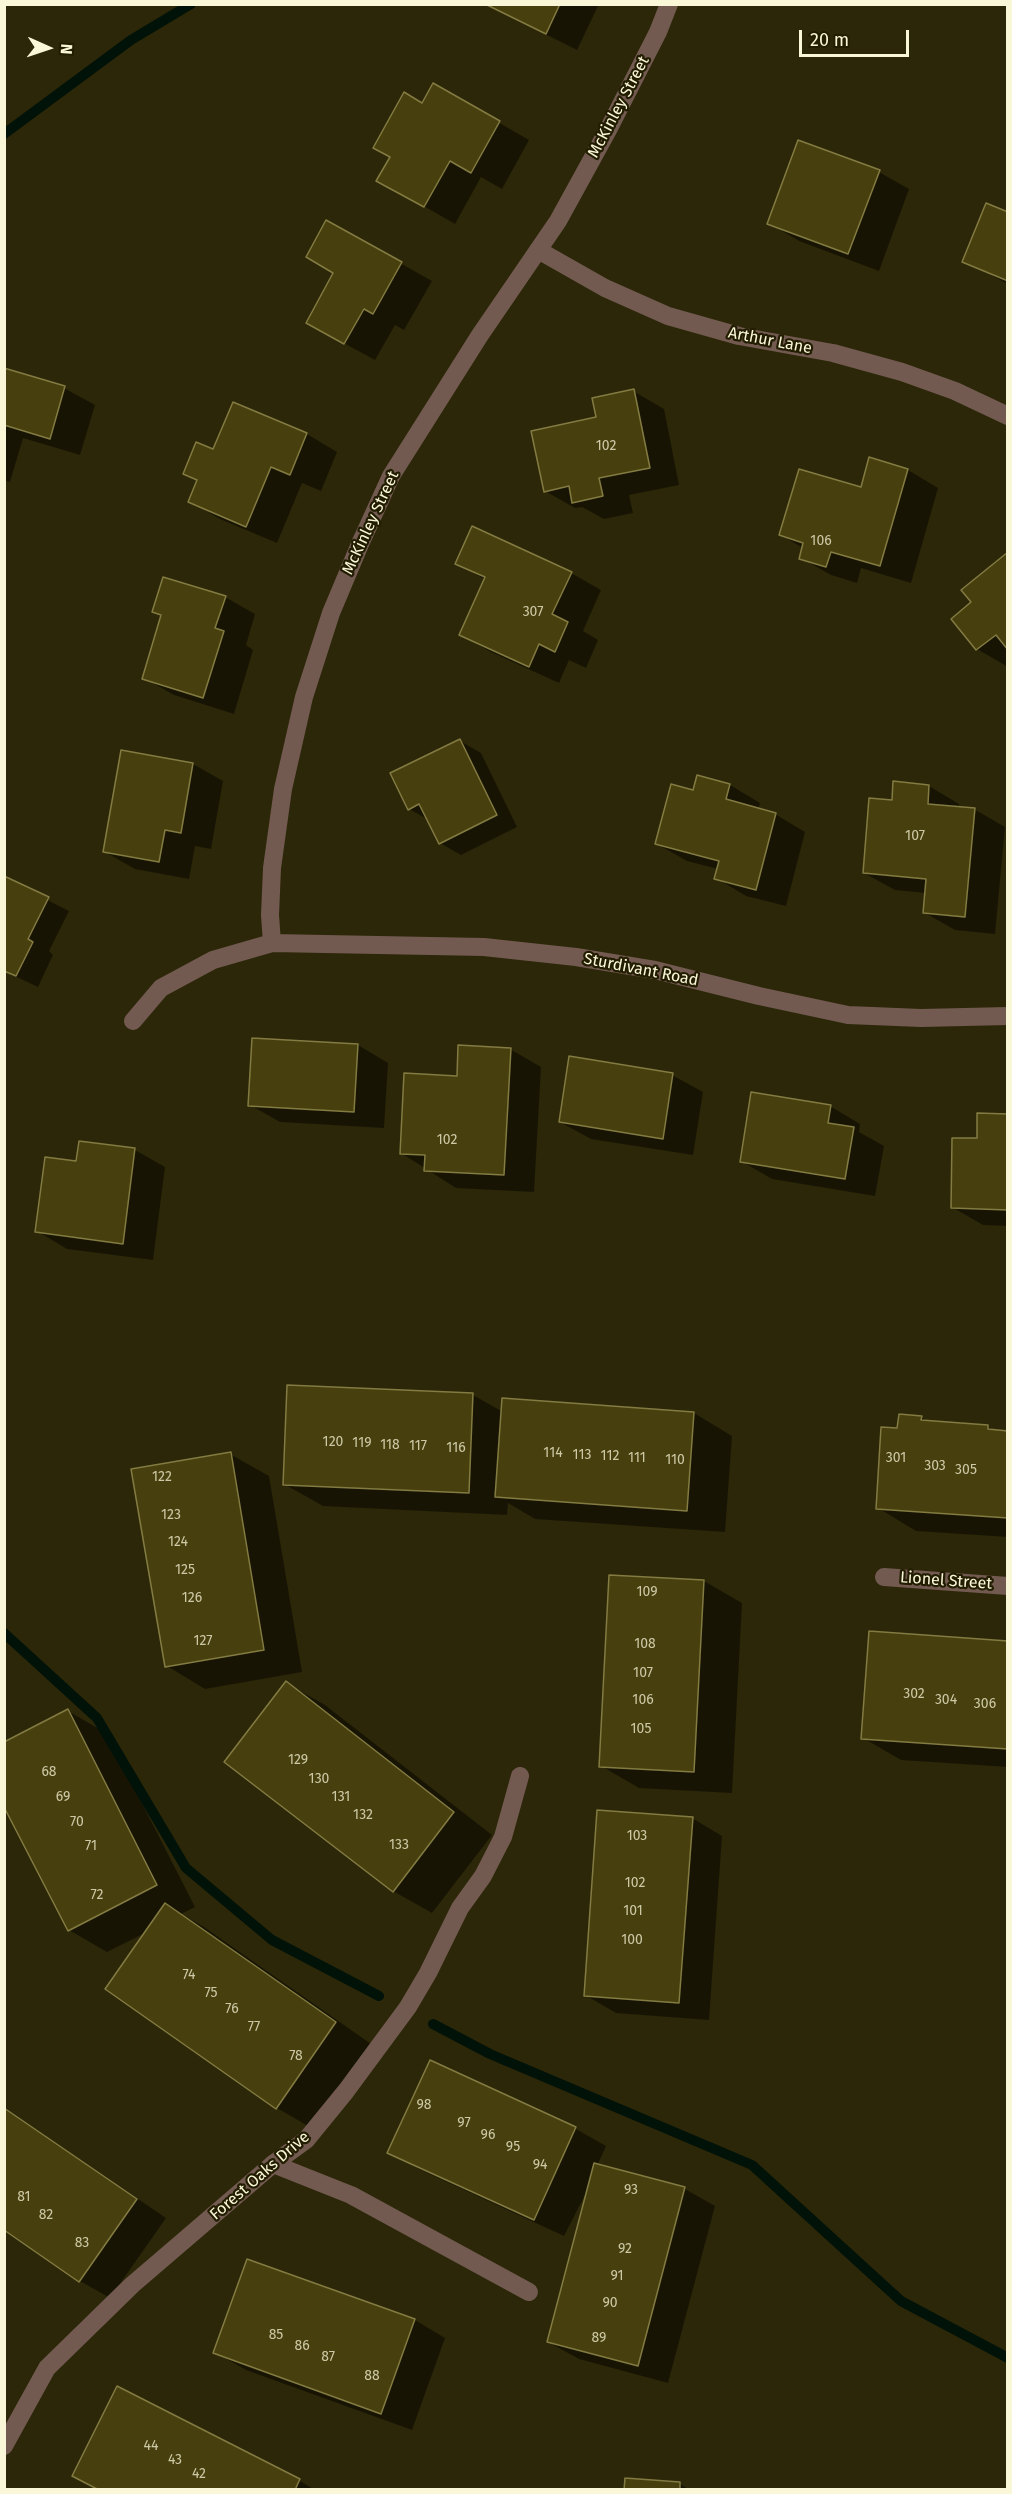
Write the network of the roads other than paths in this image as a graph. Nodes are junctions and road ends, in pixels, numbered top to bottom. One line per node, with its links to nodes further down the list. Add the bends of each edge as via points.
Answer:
1 (669, 4): 2 (street, McKinley Street, via 608,130)
2 (538, 250): 3 (street, Arthur Lane, via 605,288 668,316 902,372 955,391); 4 (street, McKinley Street, via 391,476 331,613 304,697 283,789 272,868)
3 (1008, 417)
4 (272, 943): 5 (street, Sturdivant Road, via 484,947 655,970 848,1014 921,1018); 6 (street, via 213,960 160,988)
5 (1008, 1016)
6 (133, 1021)
7 (884, 1577): 8 (street, Lionel Street)
8 (1008, 1586)
9 (520, 1776): 10 (street, Forest Oaks Drive, via 503,1837 408,2007 306,2140)
10 (273, 2164): 11 (street, via 351,2195); 12 (street, Forest Oaks Drive, via 132,2285 47,2368)
11 (528, 2292)
12 (4, 2446)

